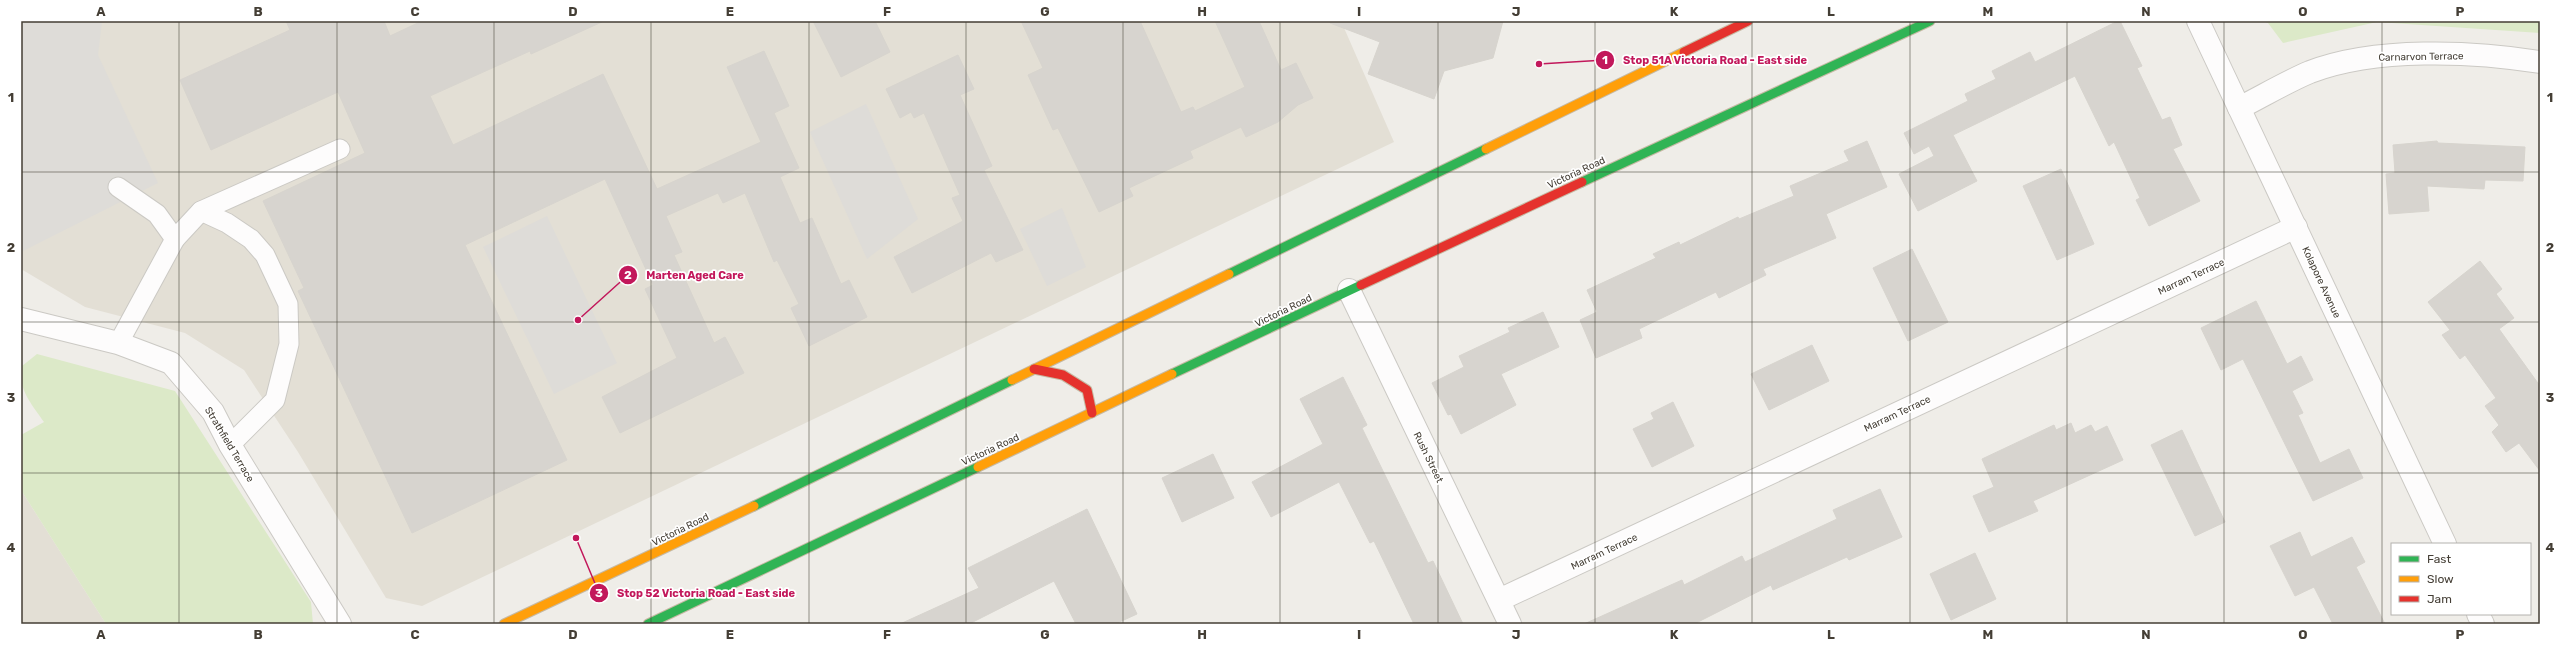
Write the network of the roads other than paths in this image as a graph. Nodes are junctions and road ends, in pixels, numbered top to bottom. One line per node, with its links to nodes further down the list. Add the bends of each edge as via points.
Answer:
1 (1748, 21): 14 (highway, Victoria Road)
2 (1930, 21): 11 (highway, Victoria Road)
3 (2198, 21): 5 (street, Kolapore Avenue)
4 (2540, 62): 5 (street, Carnarvon Terrace, via 2442,54 2375,56 2311,72)
5 (2239, 108): 9 (street, Kolapore Avenue)
6 (340, 149): 8 (lane)
7 (118, 187): 10 (lane, via 157,214)
8 (202, 211): 10 (lane); 16 (lane, via 228,223 251,239 265,255 288,304 289,344 275,400)
9 (2296, 227): 17 (street, Kolapore Avenue); 18 (street, Marram Terrace)
10 (175, 239): 13 (lane)
11 (1348, 290): 15 (highway, Victoria Road); 18 (street, Rush Street)
12 (21, 319): 13 (street, Strathfield Terrace)
13 (118, 344): 16 (street, Strathfield Terrace, via 170,363 213,412)
14 (1034, 369): 15 (highway, via 1063,375 1087,390); 21 (highway, Victoria Road)
15 (1092, 413): 22 (highway, Victoria Road)
16 (230, 445): 20 (street, Strathfield Terrace)
17 (2445, 543)
18 (1499, 600): 23 (street, Rush Street)
19 (2478, 615): 24 (street)
20 (340, 624)
21 (504, 624)
22 (648, 624)
23 (1510, 624)
24 (2483, 624)

